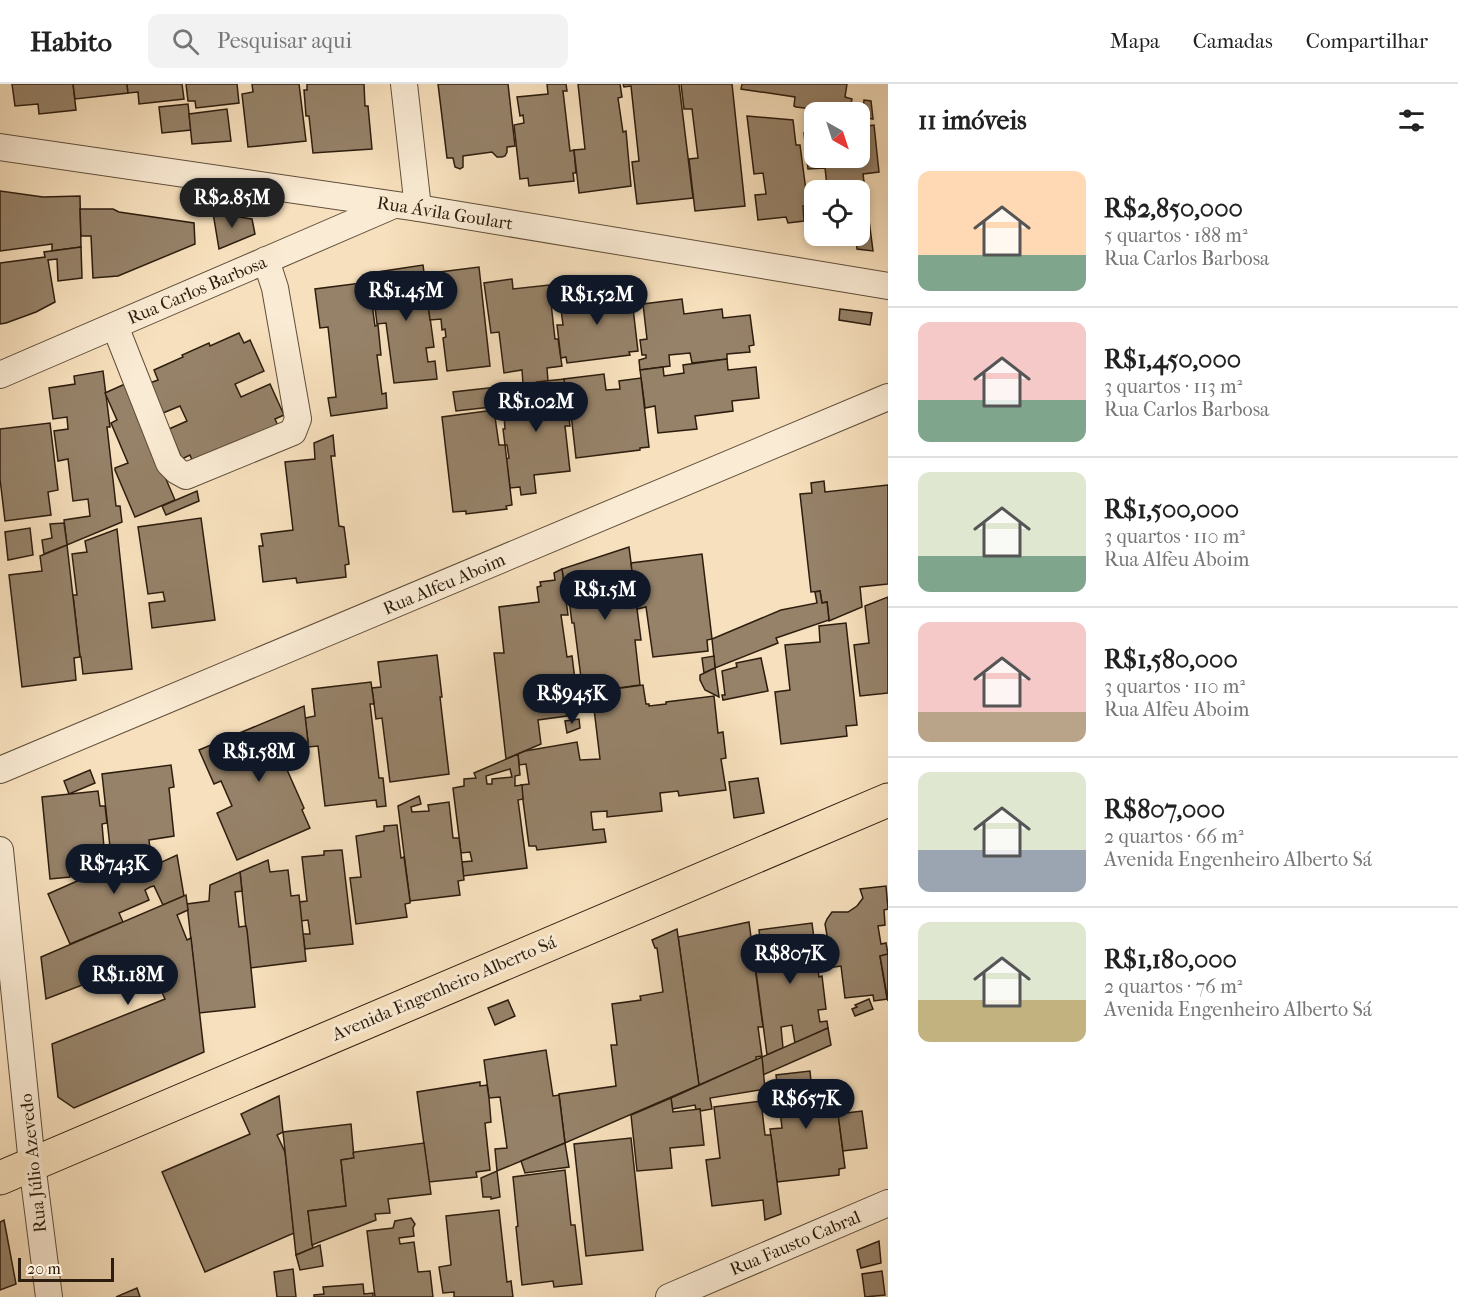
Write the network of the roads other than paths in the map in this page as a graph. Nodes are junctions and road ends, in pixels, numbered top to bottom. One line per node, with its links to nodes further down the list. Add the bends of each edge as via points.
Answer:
1 (404, 84): 3 (street)
2 (0, 147): 3 (street, Rua Ávila Goulart)
3 (406, 207): 4 (street, Rua Carlos Barbosa); 5 (street, Rua Ávila Goulart)
4 (266, 260): 6 (street, Rua Carlos Barbosa); 6 (street, via 275,288 298,420 293,432 186,476 177,471 169,463)
5 (888, 286)
6 (115, 326): 7 (street, Rua Carlos Barbosa)
7 (0, 375)
8 (888, 398): 9 (street, Rua Alfeu Aboim)
9 (0, 770)
10 (888, 800): 12 (main road, Avenida Engenheiro Alberto Sá)
11 (0, 850): 12 (street, Rua Júlio Azevedo)
12 (32, 1164): 13 (main road, Avenida Engenheiro Alberto Sá); 15 (street, Rua Júlio Azevedo)
13 (0, 1178)
14 (888, 1203): 16 (street, Rua Fausto Cabral)
15 (48, 1297)
16 (669, 1297)

